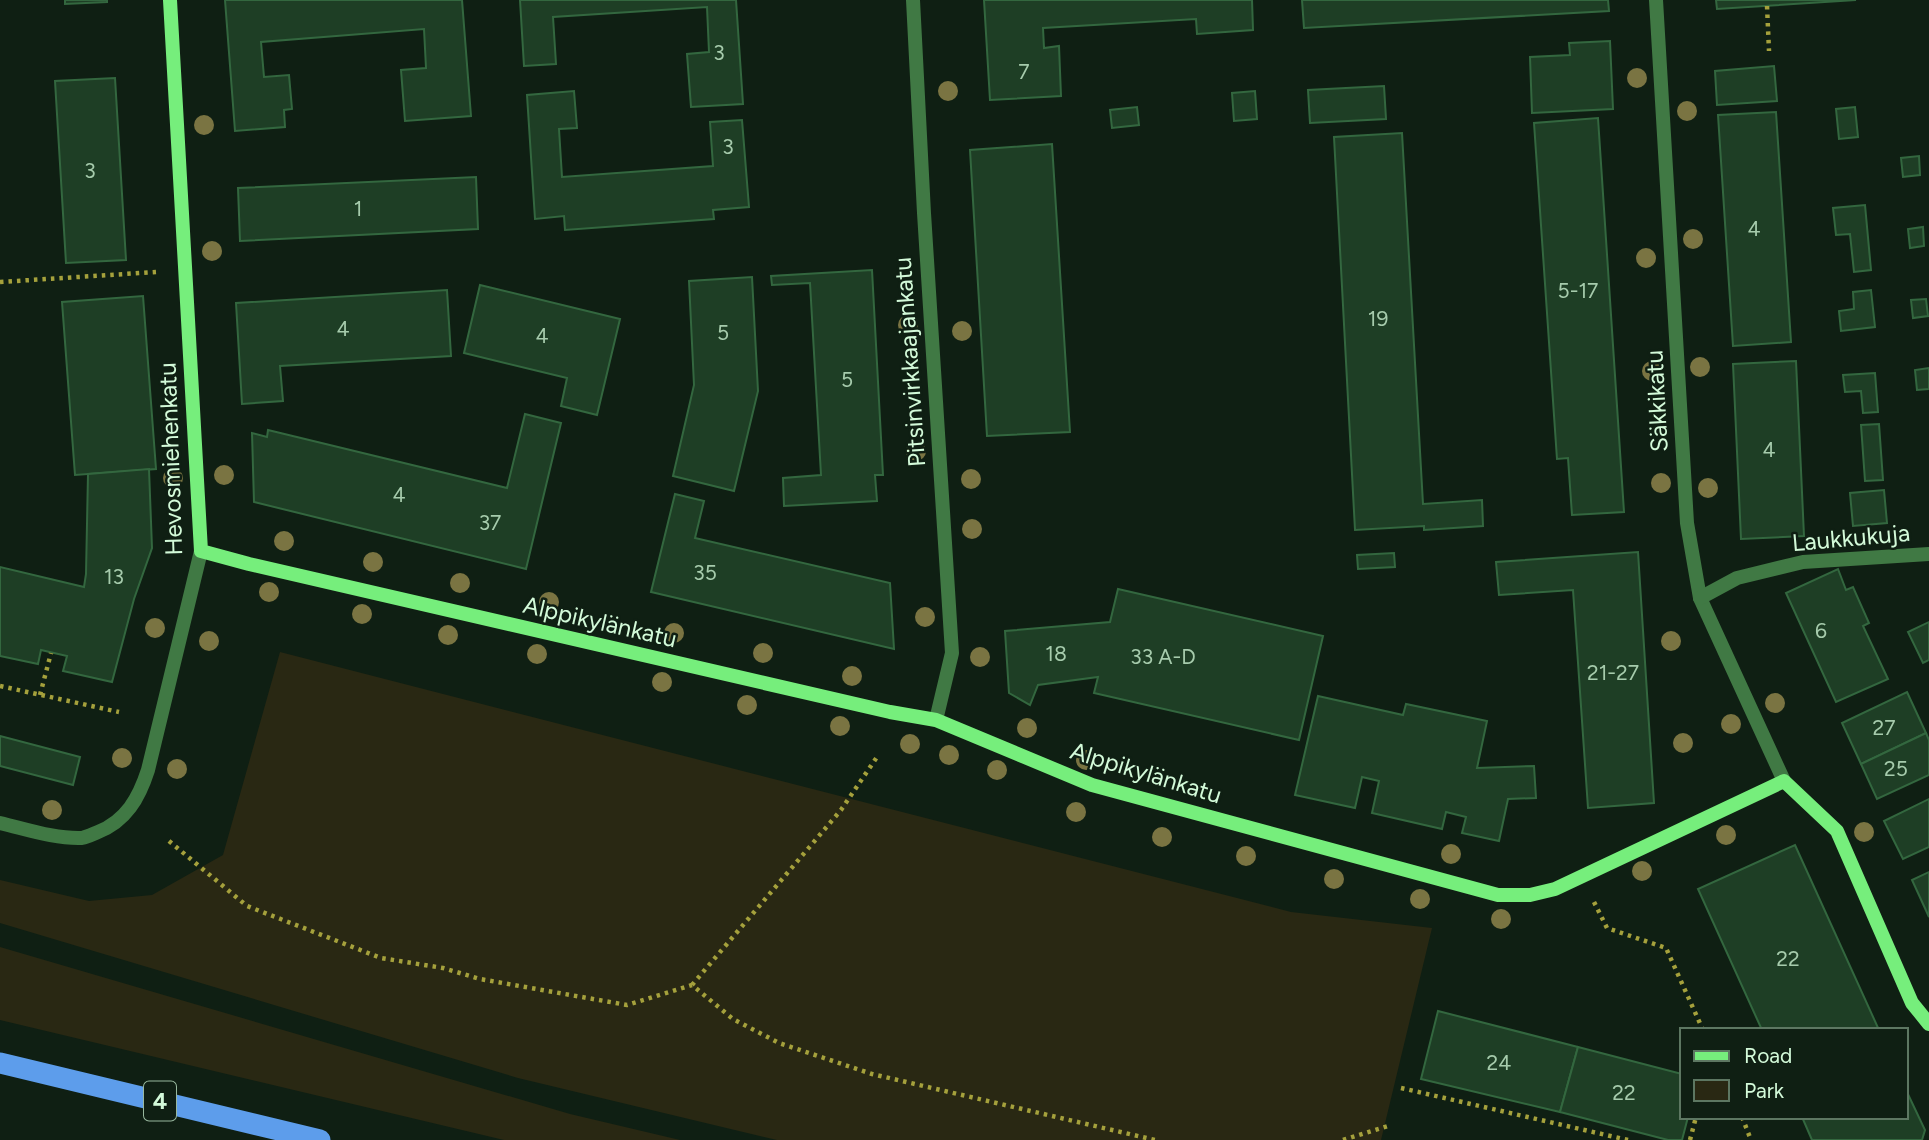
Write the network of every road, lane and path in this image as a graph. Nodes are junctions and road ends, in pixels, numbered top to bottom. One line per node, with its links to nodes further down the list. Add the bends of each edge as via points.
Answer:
1 (170, 0): 6 (street, Hevosmiehenkatu)
2 (913, 0): 15 (street, Pitsinvirkkaajankatu, via 952,653)
3 (1656, 0): 10 (street, Säkkikatu, via 1687,523)
4 (1767, 6): 5 (path)
5 (1769, 51)
6 (184, 270): 7 (path); 8 (street, Hevosmiehenkatu)
7 (0, 282)
8 (201, 551): 15 (street, Alppikylänkatu); 18 (street, Hevosmiehenkatu, via 148,770 129,811 106,829 84,838)
9 (1929, 554): 10 (street, Laukkukuja, via 1803,562 1737,578)
10 (1700, 598): 17 (street, Säkkikatu)
11 (51, 653): 13 (path)
12 (0, 686): 13 (path)
13 (40, 695): 14 (path)
14 (119, 712)
15 (936, 720): 20 (street, Alppikylänkatu, via 1092,785 1498,895 1530,895)
16 (879, 754): 21 (path, via 841,810)
17 (1784, 781): 20 (street, Alppikylänkatu); 22 (street, via 1838,831 1912,1003)
18 (0, 823)
19 (169, 841): 21 (path, via 247,906 381,958 627,1005)
20 (1582, 877): 23 (path, via 1607,928 1666,948)
21 (692, 985): 30 (path, via 733,1018 779,1043 860,1070)
22 (1929, 1024)
23 (1702, 1028)
24 (0, 1062): 29 (highway, 4)
25 (1401, 1088): 32 (path)
26 (1695, 1119): 33 (path)
27 (1743, 1119): 34 (path)
28 (1391, 1125): 31 (path)
29 (320, 1140)
30 (1155, 1140)
31 (1343, 1140)
32 (1628, 1140)
33 (1690, 1140)
34 (1751, 1140)

